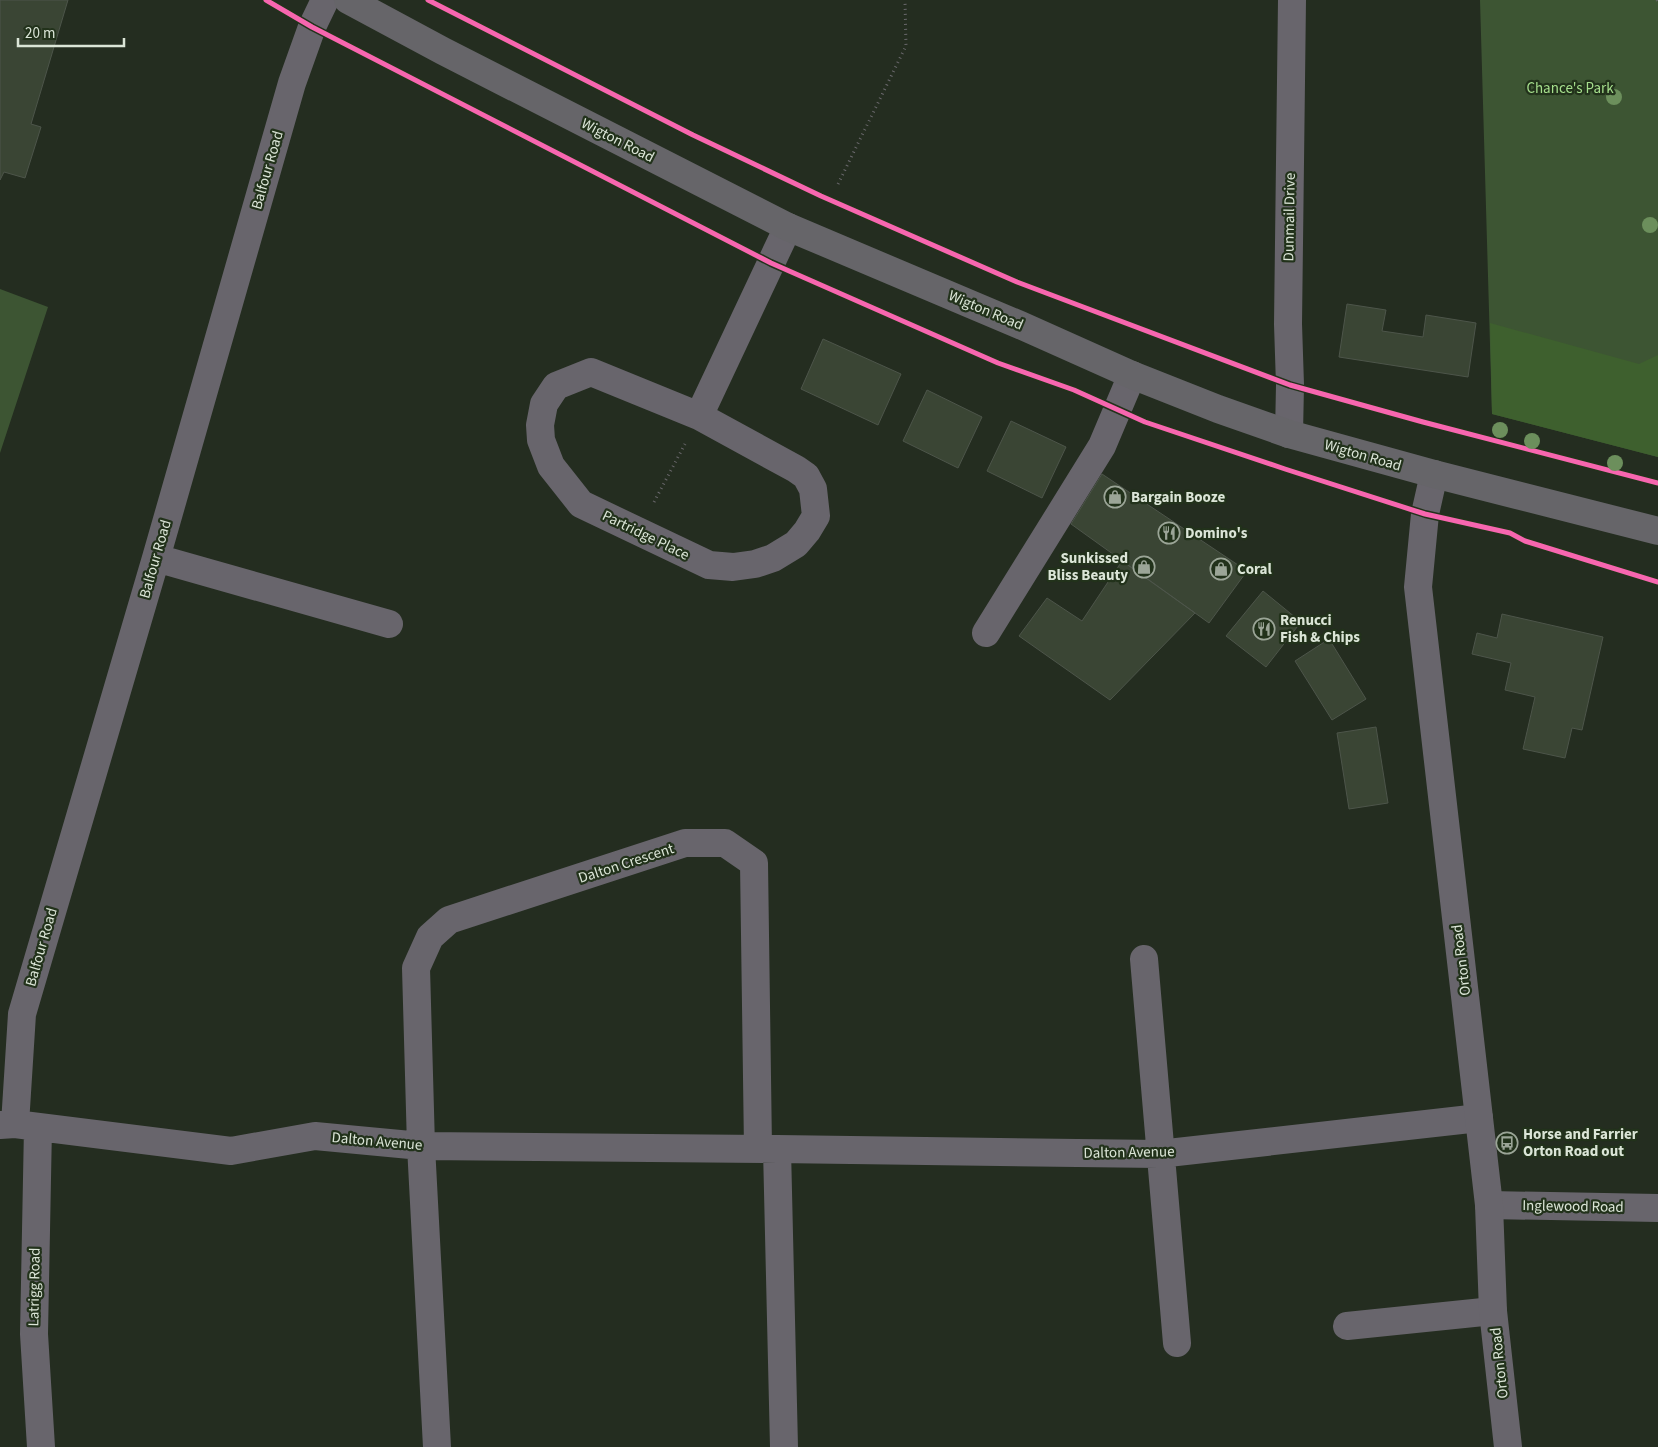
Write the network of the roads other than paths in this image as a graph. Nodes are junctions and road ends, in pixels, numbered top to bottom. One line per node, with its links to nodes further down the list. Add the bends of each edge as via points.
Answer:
1 (325, 0): 10 (street, Balfour Road, via 292,83)
2 (1292, 0): 7 (street, Dunmail Drive)
3 (358, 2): 4 (main road, Wigton Road, via 443,51)
4 (788, 227): 5 (main road, Wigton Road); 6 (street)
5 (1132, 374): 7 (main road, Wigton Road); 12 (street, via 1102,446)
6 (699, 416): 6 (street, Partridge Place, via 591,372 556,386 544,404 541,440 551,466 581,504 709,565 755,564 796,544 816,516 813,489 806,476)
7 (1289, 434): 8 (main road, Wigton Road)
8 (1434, 474): 9 (main road, Wigton Road); 14 (street, Orton Road, via 1425,514 1418,587)
9 (1658, 532)
10 (156, 558): 11 (street); 15 (street, Balfour Road, via 22,1014)
11 (389, 624)
12 (986, 633)
13 (1144, 959): 18 (street)
14 (1479, 1118): 18 (street, Dalton Avenue); 19 (street, Orton Road)
15 (18, 1125): 16 (street, Dalton Avenue, via 231,1151 315,1136); 24 (street, Latrigg Road)
16 (421, 1146): 17 (street, Dalton Avenue); 17 (street, Dalton Crescent, via 416,968 430,937 449,920 685,843 726,843 754,863); 25 (street)
17 (767, 1148): 18 (street, Dalton Avenue); 26 (street)
18 (1160, 1154): 23 (street)
19 (1489, 1205): 20 (street, Inglewood Road); 21 (street, Orton Road)
20 (1658, 1208)
21 (1493, 1311): 22 (street); 27 (street, Orton Road)
22 (1347, 1326)
23 (1176, 1343)
24 (41, 1447)
25 (437, 1447)
26 (784, 1447)
27 (1508, 1447)

